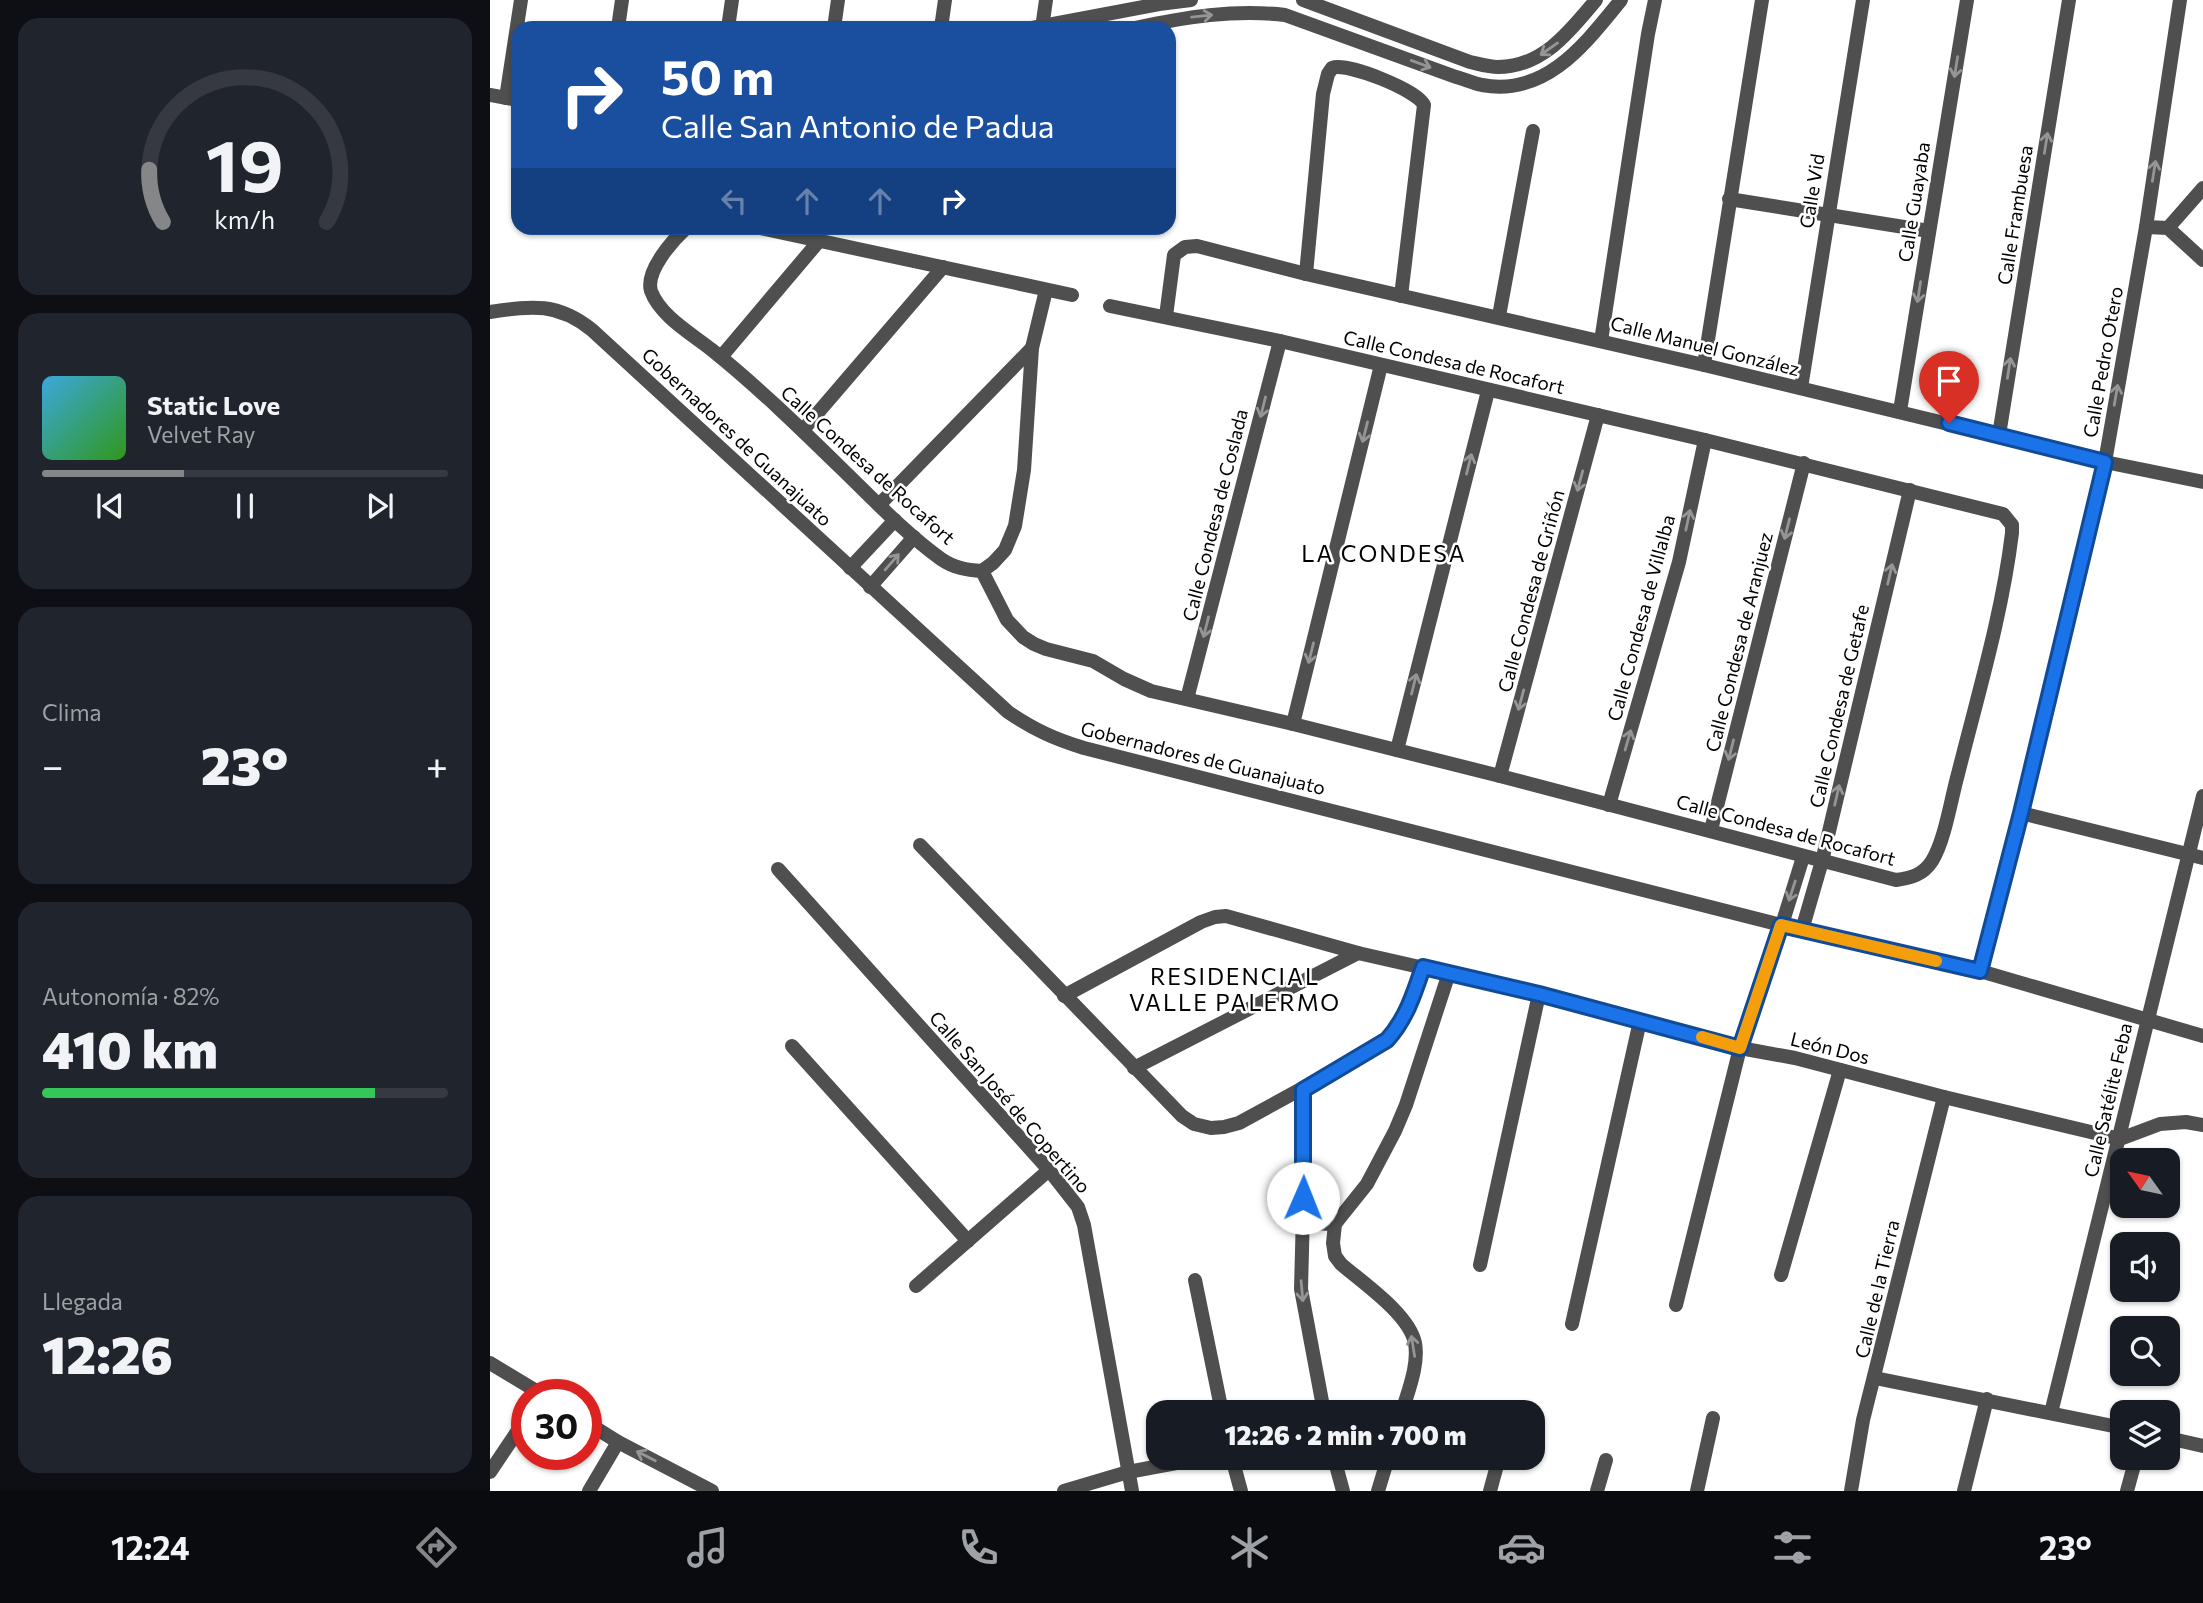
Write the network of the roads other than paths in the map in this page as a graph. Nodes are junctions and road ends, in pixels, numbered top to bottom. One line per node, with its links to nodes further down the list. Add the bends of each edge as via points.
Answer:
1 (520, 0): 18 (street)
2 (622, 0): 19 (street)
3 (732, 0): 20 (street)
4 (838, 0): 21 (street)
5 (945, 0): 22 (street)
6 (1046, 0): 23 (street)
7 (1191, 0): 17 (street)
8 (1303, 0): 9 (street, one-way to 8, via 1546,52 1526,62 1498,67 1470,62)
9 (1596, 0)
10 (1621, 0): 26 (street, one-way to 10, via 1225,13 1285,15 1456,77 1483,85 1509,85 1532,82 1557,68 1579,50)
11 (1656, 0): 50 (street)
12 (1762, 0): 31 (street)
13 (1863, 0): 32 (street, Calle Vid)
14 (1967, 0): 35 (street, Calle Guayaba, one-way to 35)
15 (2068, 0): 60 (street, Calle Frambuesa, one-way to 15)
16 (2180, 0): 33 (street, Calle Pedro Otero, one-way to 16)
17 (1159, 2): 24 (street); 25 (street)
18 (518, 21)
19 (619, 21)
20 (729, 21)
21 (835, 21)
22 (942, 21)
23 (1041, 21)
24 (1068, 21)
25 (1159, 21)
26 (1172, 21)
27 (490, 95): 28 (street)
28 (511, 99)
29 (1533, 131): 48 (street)
30 (2203, 188): 34 (street)
31 (1729, 199): 32 (street); 54 (street)
32 (1827, 215): 35 (street); 55 (street, Calle Vid)
33 (2146, 227): 34 (street); 62 (street, Calle Pedro Otero, one-way to 33)
34 (2168, 228): 39 (street)
35 (1929, 232): 57 (street, Calle Guayaba, one-way to 57)
36 (680, 235): 52 (street, Calle Condesa de Rocafort, via 655,267 650,285 665,312)
37 (792, 235): 38 (street)
38 (819, 241): 40 (street); 52 (street)
39 (2203, 260)
40 (943, 267): 42 (street); 59 (street)
41 (1306, 274): 44 (street, Calle Manuel González); 44 (street, via 1322,98 1328,74 1342,66 1422,100 1424,116); 47 (street, Calle Manuel González, via 1197,246 1185,247 1174,256)
42 (1046, 290): 43 (street); 51 (street)
43 (1072, 295)
44 (1401, 296): 48 (street, Calle Manuel González)
45 (1110, 306): 47 (street, Calle Condesa de Rocafort)
46 (490, 312): 69 (street, Gobernadores de Guanajuato, via 559,310 576,317)
47 (1166, 316): 49 (street, Calle Condesa de Rocafort)
48 (1499, 316): 50 (street, Calle Manuel González)
49 (1280, 341): 53 (street, Calle Condesa de Rocafort); 72 (street, Calle Condesa de Coslada, one-way to 72)
50 (1601, 341): 54 (street, Calle Manuel González)
51 (1032, 348): 66 (street); 70 (street, via 1024,470 1015,526 1005,550)
52 (721, 357): 59 (street, Calle Condesa de Rocafort)
53 (1381, 365): 56 (street, Calle Condesa de Rocafort); 73 (street, one-way to 73)
54 (1704, 365): 55 (street, Calle Manuel González)
55 (1801, 388): 57 (street, Calle Manuel González)
56 (1488, 391): 58 (street, Calle Condesa de Rocafort); 74 (street, one-way to 56)
57 (1900, 411): 60 (street, Calle Manuel González)
58 (1598, 415): 61 (street, Calle Condesa de Rocafort); 75 (street, Calle Condesa de Griñón, one-way to 75)
59 (803, 430): 66 (street, Calle Condesa de Rocafort)
60 (1999, 435): 62 (street, Calle Manuel González)
61 (1705, 440): 63 (street, Calle Condesa de Rocafort); 77 (street, Calle Condesa de Villalba, one-way to 61, via 1679,562)
62 (2105, 462): 64 (street, Calle Manuel González); 78 (street, Calle Pedro Otero)
63 (1804, 463): 65 (street, Calle Condesa de Rocafort); 79 (street, Calle Condesa de Aranjuez, one-way to 79)
64 (2203, 482)
65 (1910, 490): 84 (street, Calle Condesa de Getafe, one-way to 65); 84 (street, Calle Condesa de Rocafort, via 2008,518 2012,533 1998,614 1933,860 1913,878 1896,880)
66 (879, 505): 67 (street, Calle Condesa de Rocafort)
67 (895, 520): 68 (street, Calle Condesa de Rocafort); 69 (street)
68 (914, 537): 70 (street, Calle Condesa de Rocafort, via 943,561); 71 (street, one-way to 68)
69 (850, 568): 71 (street, Gobernadores de Guanajuato)
70 (982, 571): 72 (street, Calle Condesa de Rocafort, via 1007,620 1034,644 1093,661 1151,691)
71 (870, 587): 86 (street, Gobernadores de Guanajuato, via 1007,712 1053,739)
72 (1187, 699): 73 (street, Calle Condesa de Rocafort)
73 (1293, 724): 74 (street, Calle Condesa de Rocafort)
74 (1397, 750): 75 (street, Calle Condesa de Rocafort)
75 (1500, 776): 77 (street, Calle Condesa de Rocafort)
76 (2203, 796): 81 (street, Calle Satélite Feba)
77 (1609, 805): 79 (street, Calle Condesa de Rocafort)
78 (2021, 813): 81 (street); 90 (street, Calle Pedro Otero)
79 (1711, 830): 82 (street, Calle Condesa de Rocafort)
80 (920, 845): 93 (street)
81 (2187, 854): 83 (street); 95 (street, Calle Satélite Feba)
82 (1803, 857): 84 (street, Calle Condesa de Rocafort); 86 (street, one-way to 86)
83 (2203, 858)
84 (1822, 862): 87 (street, Calle Condesa de Getafe)
85 (778, 869): 105 (street, Calle San José de Copertino)
86 (1781, 925): 87 (street, Gobernadores de Guanajuato); 98 (street)
87 (1802, 930): 90 (street, Gobernadores de Guanajuato)
88 (1358, 953): 89 (street, León Dos); 93 (street, León Dos, via 1226,916 1215,917); 99 (street)
89 (1423, 967): 91 (street, León Dos); 101 (street, via 1397,1030)
90 (1980, 971): 95 (street, Gobernadores de Guanajuato)
91 (1449, 973): 92 (street, León Dos); 107 (street, via 1395,1131 1367,1184)
92 (1539, 994): 94 (street, León Dos); 109 (street)
93 (1064, 996): 99 (street)
94 (1640, 1021): 98 (street, León Dos); 114 (street)
95 (2147, 1021): 96 (street, Gobernadores de Guanajuato); 104 (street, Calle Satélite Feba)
96 (2203, 1036)
97 (792, 1046): 108 (street)
98 (1740, 1048): 100 (street, León Dos); 113 (street)
99 (1134, 1068): 101 (street, via 1182,1116 1211,1128 1239,1123)
100 (1840, 1070): 102 (street, León Dos); 110 (street)
101 (1303, 1090): 106 (street)
102 (1944, 1097): 104 (street, León Dos); 116 (street, Calle de la Tierra)
103 (2203, 1125): 104 (street, via 2160,1124)
104 (2120, 1139): 122 (street, Calle Satélite Feba)
105 (1049, 1170): 108 (street); 138 (street, Calle San José de Copertino, via 1078,1207 1084,1225)
106 (1302, 1223): 107 (street); 120 (street, one-way to 120, via 1301,1290)
107 (1335, 1224): 121 (street, one-way to 107, via 1415,1342 1394,1310 1335,1256)
108 (968, 1241): 112 (street)
109 (1480, 1265)
110 (1781, 1275)
111 (1195, 1280): 119 (street)
112 (916, 1286)
113 (1676, 1305)
114 (1572, 1324)
115 (490, 1363): 117 (street)
116 (1875, 1378): 118 (street); 149 (street, Calle de la Tierra)
117 (516, 1379)
118 (1987, 1399): 122 (street); 150 (street)
119 (1220, 1400)
120 (1322, 1400)
121 (1405, 1400)
122 (2051, 1413): 124 (street)
123 (1713, 1418): 148 (street)
124 (2110, 1425)
125 (602, 1432): 128 (street)
126 (2180, 1440): 129 (street)
127 (511, 1441): 137 (street)
128 (618, 1442): 139 (street); 140 (street, one-way to 128)
129 (2203, 1444)
130 (1605, 1460): 147 (street)
131 (1146, 1469): 138 (street)
132 (1235, 1470): 143 (street)
133 (1337, 1470): 144 (street)
134 (1384, 1470): 145 (street)
135 (1496, 1470): 146 (street)
136 (2133, 1470): 151 (street)
137 (490, 1472)
138 (1128, 1472): 141 (street); 142 (street, Calle San José de Copertino)
139 (589, 1491)
140 (712, 1491)
141 (1064, 1491)
142 (1132, 1491)
143 (1241, 1491)
144 (1343, 1491)
145 (1378, 1491)
146 (1490, 1491)
147 (1597, 1491)
148 (1697, 1491)
149 (1851, 1491)
150 (1964, 1491)
151 (2127, 1491)

